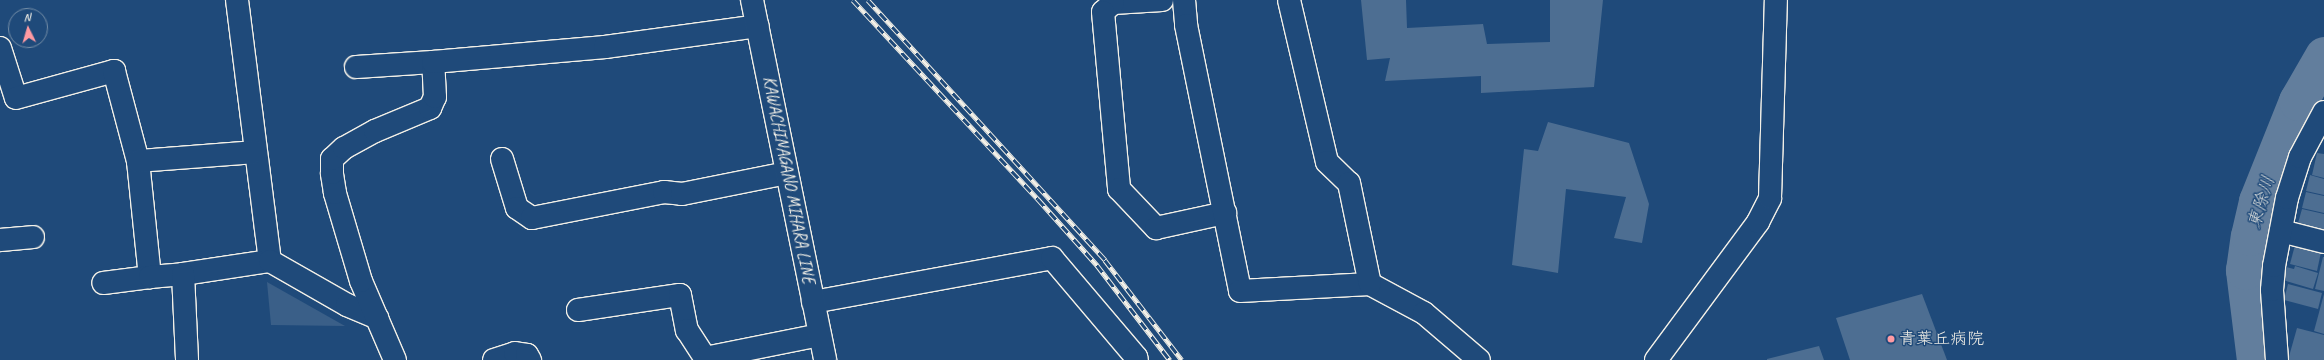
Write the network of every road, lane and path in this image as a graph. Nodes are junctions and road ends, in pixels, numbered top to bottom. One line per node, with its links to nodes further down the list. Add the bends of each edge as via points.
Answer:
1 (236, 0): 12 (street)
2 (752, 0): 7 (street, KAWACHINAGANO MIHARA LINE)
3 (1162, 0): 16 (street, via 1113,3 1103,12 1119,189 1156,228)
4 (1184, 0): 16 (street, via 1186,25)
5 (1289, 0): 25 (street, via 1327,162 1349,183)
6 (1776, 0): 37 (street, via 1770,198 1758,222)
7 (758, 26): 9 (street, via 605,46); 15 (street, KAWACHINAGANO MIHARA LINE)
8 (0, 48): 14 (street, via 16,98 114,71)
9 (433, 62): 10 (street); 28 (street, via 435,97 430,108 375,131 344,148 332,159 335,193 361,281)
10 (356, 67)
11 (2324, 112): 17 (street, via 2297,164)
12 (255, 152): 14 (street); 21 (street)
13 (502, 159): 15 (street, via 517,208 532,218 664,192 682,194)
14 (138, 161): 23 (street)
15 (788, 173): 26 (street, KAWACHINAGANO MIHARA LINE)
16 (1224, 213): 25 (street, via 1240,291)
17 (2281, 231): 20 (street); 38 (street, via 2272,290)
18 (33, 237): 19 (street)
19 (0, 240)
20 (2324, 242)
21 (270, 262): 22 (street); 28 (street, via 347,305)
22 (183, 274): 23 (street); 30 (street)
23 (150, 277): 24 (street)
24 (103, 283)
25 (1370, 284): 36 (street, via 1424,313)
26 (813, 302): 29 (street, KAWACHINAGANO MIHARA LINE); 35 (street, via 1052,258)
27 (578, 310): 29 (street, via 680,295 686,330 705,358)
28 (377, 318): 31 (street)
29 (820, 335): 34 (street, KAWACHINAGANO MIHARA LINE)
30 (187, 360)
31 (395, 360)
32 (494, 360): 33 (street, via 515,353 527,355)
33 (530, 360)
34 (825, 360)
35 (1137, 360)
36 (1479, 360)
37 (1656, 360)
38 (2276, 360)

